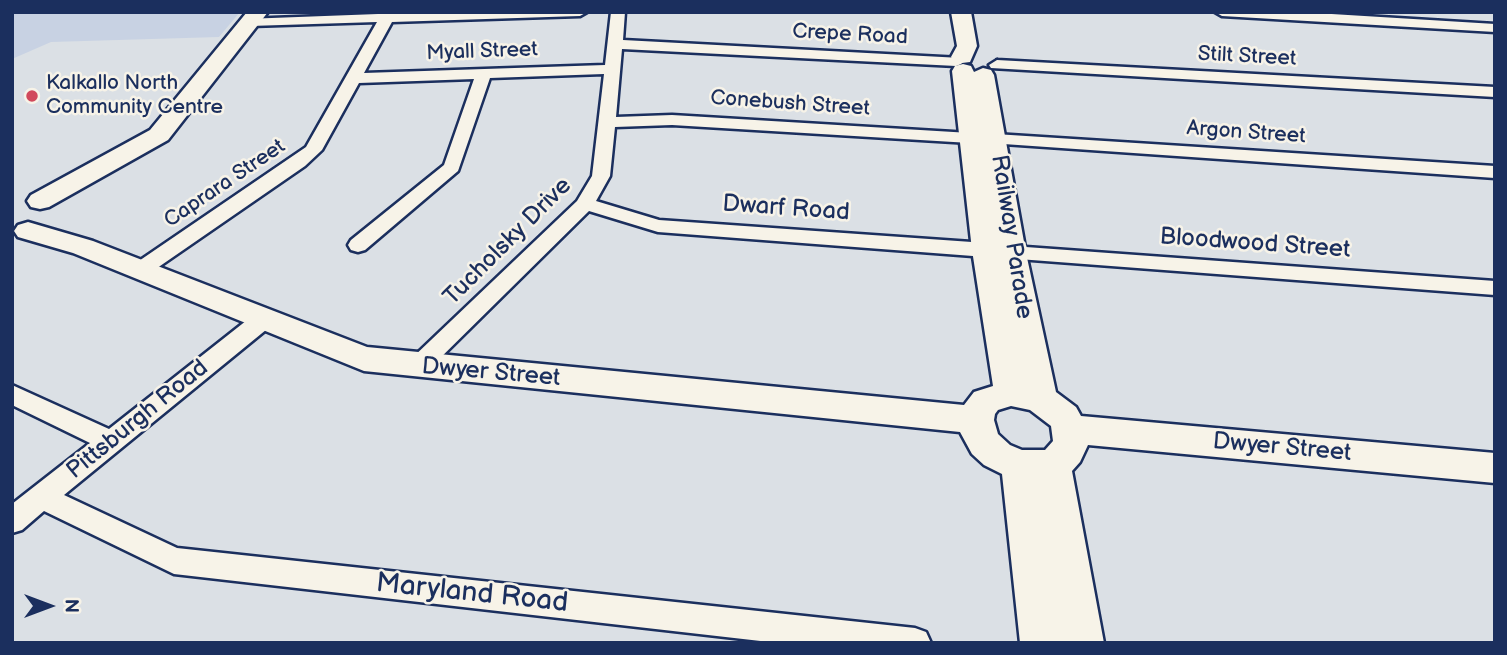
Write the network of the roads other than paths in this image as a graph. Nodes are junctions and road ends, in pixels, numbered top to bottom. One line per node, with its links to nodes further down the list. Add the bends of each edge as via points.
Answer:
1 (580, 12): 8 (street)
2 (618, 12): 10 (street, Tucholsky Drive)
3 (961, 12): 11 (street, Railway Parade)
4 (979, 12): 11 (street, Railway Parade)
5 (1223, 12): 7 (street)
6 (254, 17): 8 (street); 20 (street, via 159,135 28,199 46,206 45,214)
7 (1400, 17): 9 (street)
8 (387, 18): 14 (street, Caprara Street)
9 (1495, 25)
10 (615, 44): 11 (street, Crepe Road); 12 (street, Tucholsky Drive)
11 (974, 64): 15 (street, Stilt Street); 17 (street, Railway Parade)
12 (612, 69): 13 (street, Myall Street); 16 (street, Tucholsky Drive)
13 (484, 73): 14 (street, Myall Street); 21 (street, via 452,167)
14 (353, 78): 23 (street, Caprara Street, via 313,150)
15 (1495, 92)
16 (608, 122): 17 (street, Conebush Street, via 672,120); 19 (street, Tucholsky Drive, via 601,176)
17 (983, 139): 18 (street, Argon Street); 22 (street, Railway Parade)
18 (1495, 172)
19 (585, 204): 22 (street, Dwarf Road, via 658,226); 26 (street, Tucholsky Drive)
20 (20, 235): 23 (street, Dwyer Street, via 83,247)
21 (358, 245)
22 (999, 251): 24 (street, Bloodwood Street); 28 (street, Railway Parade)
23 (140, 270): 25 (street, Dwyer Street)
24 (1495, 288)
25 (264, 319): 26 (street, Dwyer Street, via 364,359); 31 (street, Pittsburgh Road)
26 (418, 366): 29 (street, Dwyer Street)
27 (12, 394): 31 (street)
28 (1026, 396): 29 (street, via 986,401); 30 (street, via 1064,417)
29 (976, 421): 32 (street, via 985,444 997,455)
30 (1070, 429): 32 (street, via 1067,452); 33 (street, Dwyer Street)
31 (111, 442): 34 (street, Pittsburgh Road)
32 (1036, 464): 37 (street); 38 (street)
33 (1495, 468)
34 (42, 497): 35 (street, Pittsburgh Road); 36 (street, Maryland Road, via 174,561)
35 (12, 521)
36 (915, 643)
37 (1042, 643)
38 (1082, 643)

